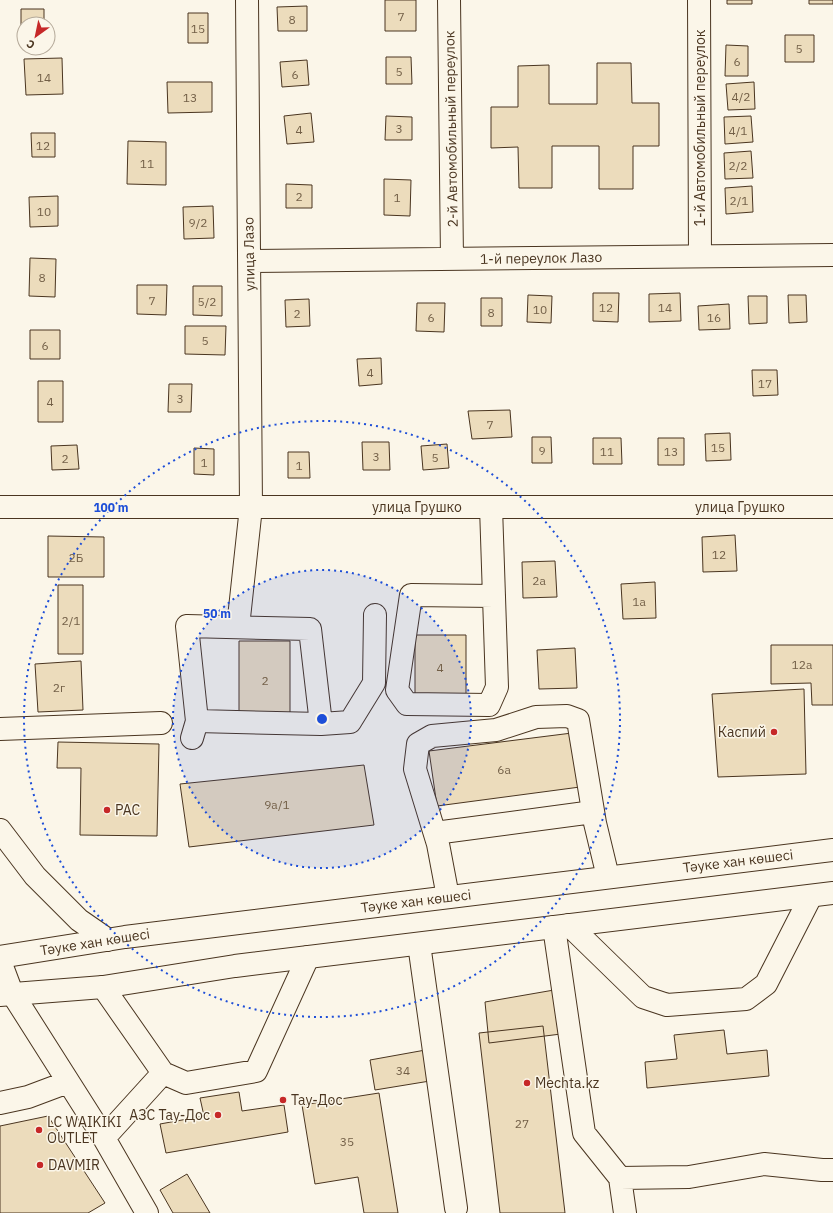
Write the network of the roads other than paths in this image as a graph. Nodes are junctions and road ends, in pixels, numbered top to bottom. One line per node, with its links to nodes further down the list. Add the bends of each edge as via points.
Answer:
1 (247, 0): 7 (street, улица Лазо)
2 (449, 0): 6 (street, 2-й Автомобильный переулок)
3 (699, 0): 5 (street, 1-й Автомобильный переулок)
4 (833, 254): 5 (street, 1-й переулок Лазо)
5 (700, 256): 6 (street, 1-й переулок Лазо)
6 (452, 259): 7 (street, 1-й переулок Лазо)
7 (249, 261): 9 (street, улица Лазо)
8 (0, 507): 9 (street, улица Грушко)
9 (252, 507): 10 (street, улица Грушко); 14 (street, улица Лазо)
10 (491, 507): 11 (street, улица Грушко); 12 (street)
11 (833, 508)
12 (494, 596): 12 (street, via 498,687 489,705 407,704 398,690 411,595)
13 (375, 615): 16 (street, via 374,683 350,722)
14 (238, 627): 16 (street, via 310,629); 16 (street, via 187,626 195,730)
15 (161, 723): 17 (street)
16 (321, 724)
17 (0, 729)
18 (593, 812): 20 (street); 20 (street, via 578,720 567,716 536,717 496,730 432,736 418,744 415,769); 22 (street)
19 (0, 830): 27 (street, via 35,876 79,920)
20 (435, 833): 25 (street)
21 (833, 850): 22 (street, Тәуке хан көшесі)
22 (608, 877): 25 (street, Тәуке хан көшесі)
23 (833, 893): 24 (street)
24 (811, 896): 26 (street); 26 (street, via 766,984 746,999 667,1005 643,997)
25 (448, 897): 27 (street, Тәуке хан көшесі)
26 (561, 926): 28 (street); 39 (street, via 584,1133)
27 (108, 940): 30 (street, Тәуке хан көшесі)
28 (419, 944): 29 (street); 40 (street)
29 (308, 957): 32 (street); 34 (street, via 256,1071 186,1083)
30 (0, 958)
31 (0, 961): 33 (street)
32 (103, 987): 33 (street); 34 (street)
33 (6, 994): 35 (street)
34 (163, 1073): 37 (street)
35 (68, 1082): 36 (street, via 28,1097); 37 (street)
36 (0, 1102)
37 (104, 1138): 41 (street)
38 (833, 1170): 39 (street, via 764,1164 689,1177)
39 (620, 1178): 42 (street)
40 (456, 1208)
41 (140, 1209)
42 (625, 1213)

